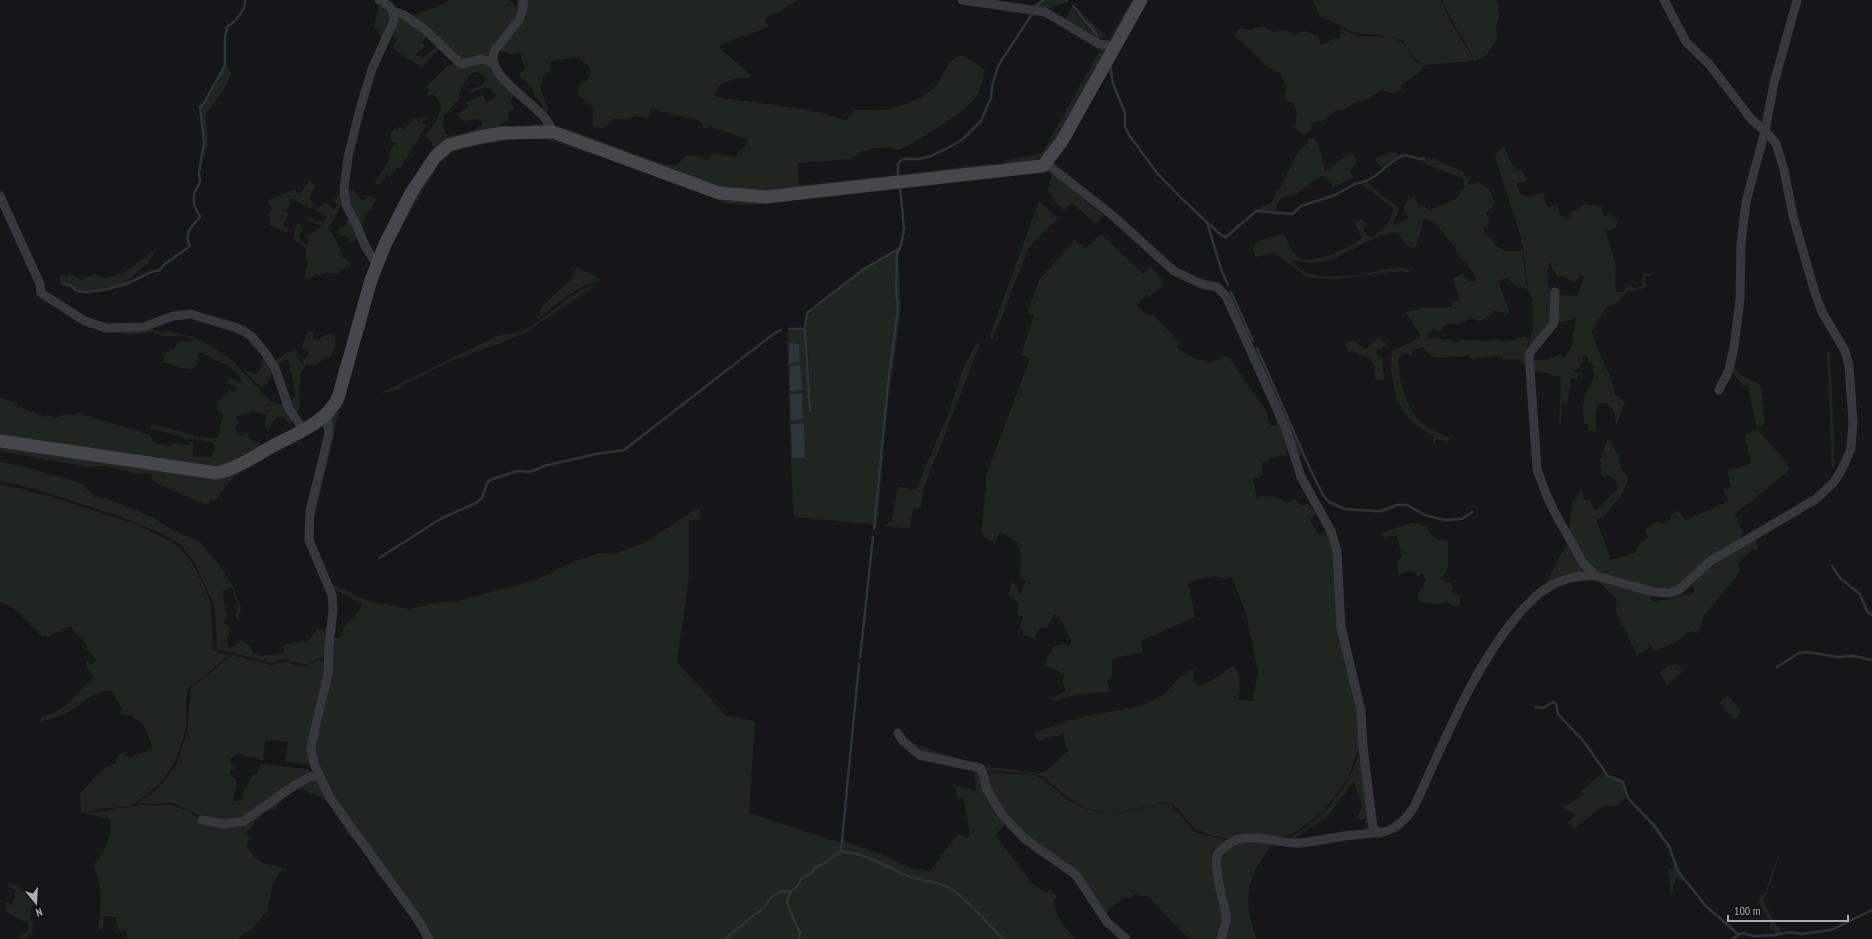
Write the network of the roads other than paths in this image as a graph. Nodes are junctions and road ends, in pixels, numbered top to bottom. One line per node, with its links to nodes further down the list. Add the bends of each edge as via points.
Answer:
1 (379, 0): 7 (street)
2 (523, 0): 9 (street, via 521,15 495,50)
3 (962, 0): 8 (street, via 1045,12 1099,44)
4 (1141, 0): 8 (main road)
5 (1664, 0): 10 (street, via 1686,42 1709,64 1752,120)
6 (1797, 0): 10 (street, via 1774,83)
7 (392, 11): 9 (street, via 399,12 422,27 461,64 482,60); 14 (street, via 393,27 372,69 344,179 346,205)
8 (1114, 46): 12 (main road, via 1062,141)
9 (493, 63): 11 (street, via 500,75 548,121)
10 (1765, 131): 16 (street, via 1746,202 1741,244 1740,300 1734,347 1729,370); 20 (street, via 1776,143 1815,293 1822,312 1845,351 1849,366 1853,422 1851,448 1834,482 1816,499 1709,562 1679,590 1670,593 1654,592)
11 (553, 132): 12 (main road, via 719,193 750,196 767,197 1043,166); 14 (main road, via 517,132 477,138 458,142 441,150 411,193)
12 (1047, 162): 24 (street, via 1112,215 1164,264 1202,284 1217,287 1228,300 1286,429 1301,476 1335,542 1341,627 1362,711 1362,747 1373,828)
13 (0, 196): 18 (street, via 42,293 79,318 106,328 144,328 173,316 190,314 244,332 251,336 275,368 289,410)
14 (376, 263): 17 (main road, via 341,389 334,406)
15 (1555, 292): 20 (street, via 1554,323 1529,354 1535,456 1543,487 1554,511 1583,563)
16 (1719, 390)
17 (326, 414): 18 (main road); 22 (street, via 329,432 310,511 308,533 332,595 333,610 328,646 328,674 311,750)
18 (304, 430): 19 (main road, via 243,463 216,472)
19 (0, 441)
20 (1596, 576): 24 (street, via 1575,577 1545,588 1531,600 1483,664 1414,807 1399,826)
21 (898, 733): 26 (street, via 919,755 980,768 987,790 1003,816 1025,839 1076,875 1107,922)
22 (318, 776): 23 (street, via 289,789 244,821 225,824); 25 (street, via 330,798 416,917)
23 (202, 820)
24 (1380, 833): 27 (street, via 1300,843 1247,837 1228,844 1220,850 1216,866 1226,914)
25 (429, 939)
26 (1126, 939)
27 (1221, 939)

